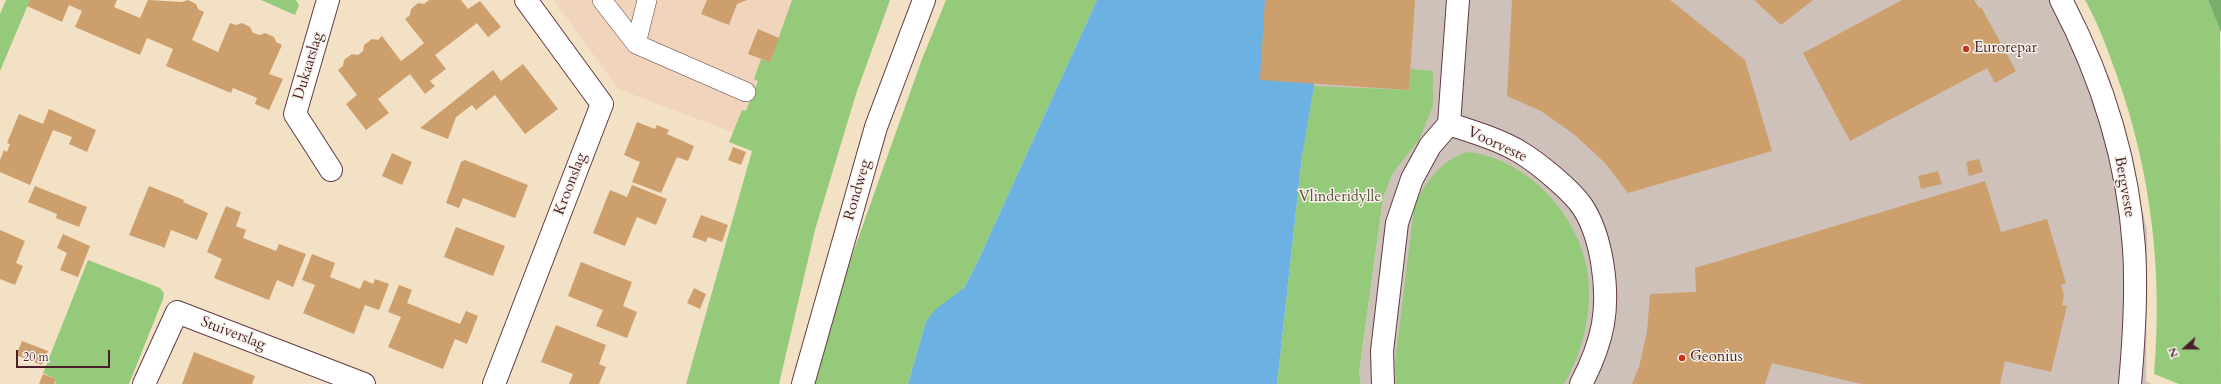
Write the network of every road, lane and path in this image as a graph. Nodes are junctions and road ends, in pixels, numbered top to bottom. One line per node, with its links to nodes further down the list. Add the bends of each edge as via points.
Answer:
1 (328, 0): 11 (street, Dukaatslag, via 295,114)
2 (526, 0): 14 (street, Kroonslag, via 602,104)
3 (602, 0): 8 (lane)
4 (647, 0): 8 (lane)
5 (924, 0): 15 (street, Rondweg, via 876,127)
6 (1458, 0): 10 (street, Voorveste)
7 (2061, 0): 18 (street, Bergveste, via 2080,36 2104,96 2122,164 2134,248)
8 (636, 44): 9 (lane)
9 (746, 92)
10 (1449, 124): 16 (street, Voorveste, via 1430,146 1412,179 1397,223 1382,352); 17 (street, Voorveste, via 1520,152 1549,173 1582,206 1598,241 1604,280 1603,324 1592,364)
11 (331, 170)
12 (144, 384): 13 (street, Stuiverslag, via 177,312)
13 (364, 384)
14 (494, 384)
15 (803, 384)
16 (1383, 384)
17 (1581, 384)
18 (2130, 384)

